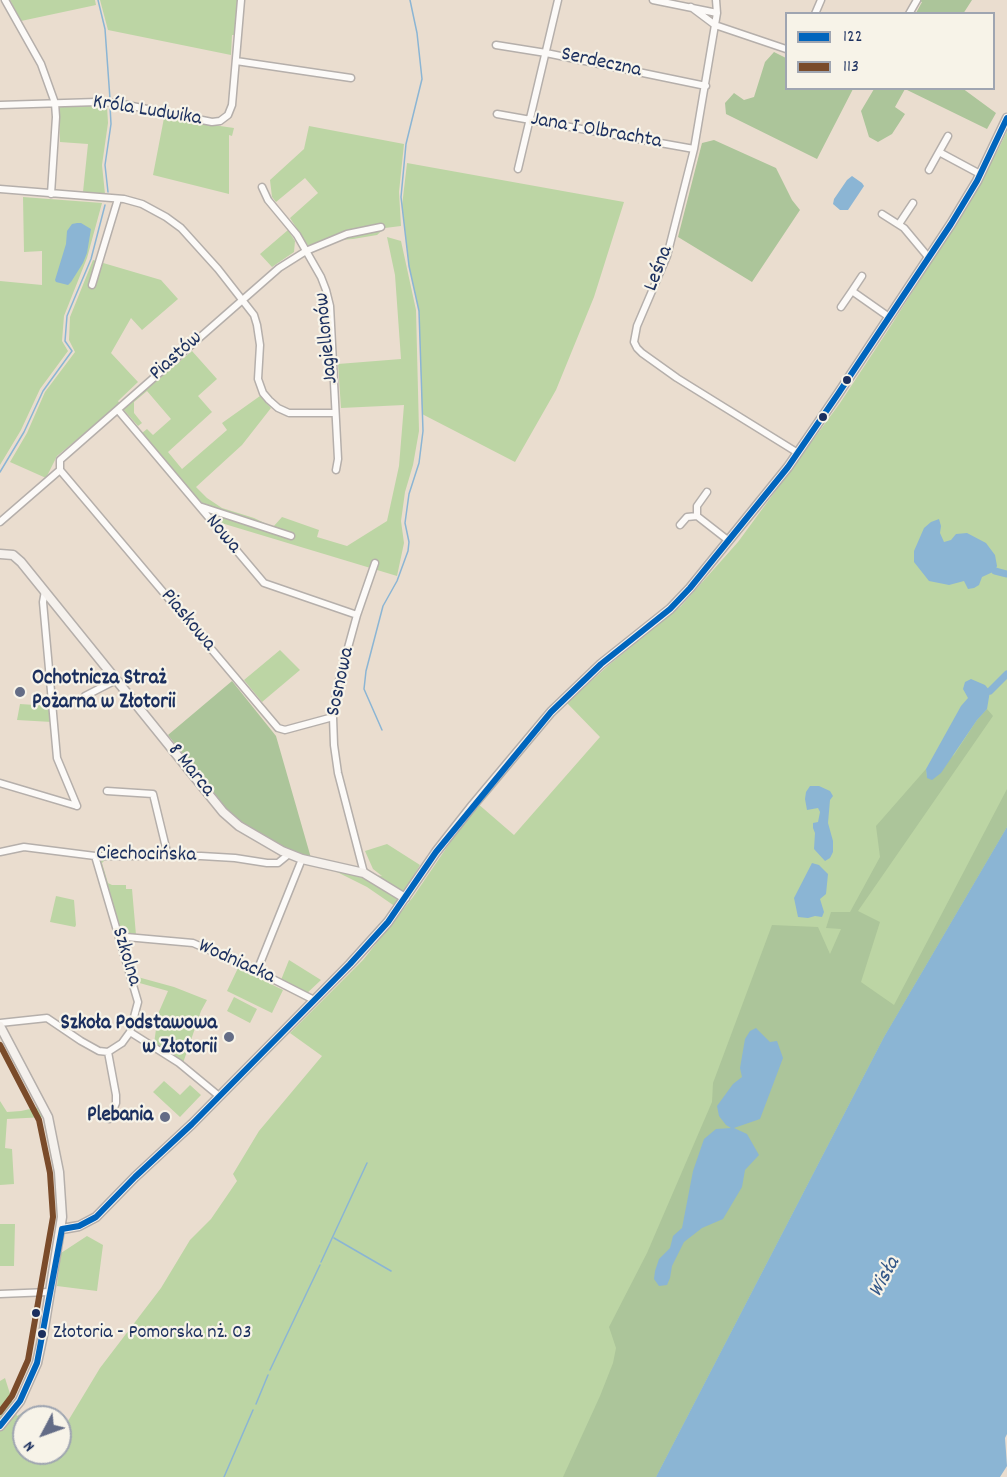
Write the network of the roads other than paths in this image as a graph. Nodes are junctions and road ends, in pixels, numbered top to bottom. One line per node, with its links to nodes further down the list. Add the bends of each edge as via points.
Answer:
1 (6, 0): 15 (street, via 41,64)
2 (241, 0): 12 (street, Króla Ludwika)
3 (558, 0): 11 (street)
4 (653, 0): 6 (street)
5 (716, 0): 7 (street, Leśna)
6 (691, 7): 7 (street); 8 (street)
7 (717, 13): 8 (street, Leśna)
8 (715, 25): 10 (street); 14 (street, Leśna)
9 (495, 45): 11 (street, Serdeczna)
10 (785, 49)
11 (546, 53): 14 (street, Serdeczna); 19 (street)
12 (236, 61): 13 (street); 15 (street, Króla Ludwika, via 231,111 218,122 117,104)
13 (351, 78)
14 (706, 86): 21 (street, Leśna)
15 (55, 103): 16 (street); 28 (street)
16 (0, 105)
17 (497, 114): 19 (street, Jana I Olbrachta)
18 (1007, 118): 25 (main road)
19 (530, 120): 21 (street, Jana I Olbrachta); 23 (street)
20 (948, 136): 22 (street)
21 (694, 149): 44 (street, Leśna, via 667,256 634,342 642,353 678,378)
22 (939, 153): 24 (street); 25 (street)
23 (518, 169)
24 (928, 170)
25 (980, 174): 35 (main road)
26 (262, 187): 34 (street, Jagiellonów)
27 (0, 189): 28 (street)
28 (51, 194): 29 (street)
29 (118, 198): 37 (street); 39 (street, via 142,204 181,228)
30 (913, 203): 32 (street)
31 (882, 214): 32 (street)
32 (899, 224): 35 (street)
33 (381, 227): 34 (street, Piastów, via 347,234)
34 (306, 251): 39 (street, Piastów); 43 (street, Jagiellonów, via 321,277 330,306)
35 (929, 258): 41 (main road)
36 (862, 276): 38 (street)
37 (92, 285)
38 (852, 291): 40 (street); 41 (street)
39 (241, 300): 42 (street, Piastów); 43 (street, via 257,325 258,379 263,393 278,408 289,412)
40 (841, 307)
41 (889, 317): 44 (main road)
42 (118, 410): 45 (street, Piastów, via 60,460); 48 (street, Nowa)
43 (335, 413): 46 (street, Jagiellonów)
44 (798, 453): 53 (main road)
45 (60, 470): 50 (street, Piastów); 60 (street, Piaskowa, via 278,728 285,730)
46 (336, 470)
47 (707, 492): 49 (street, via 697,506)
48 (198, 506): 52 (street); 57 (street, Nowa, via 264,583)
49 (698, 516): 51 (street, via 687,517); 53 (street)
50 (0, 522)
51 (680, 525)
52 (291, 536)
53 (729, 541): 69 (main road, via 670,609 601,664 550,712 436,852)
54 (0, 554): 56 (main road, 8 Marca, via 18,558)
55 (375, 563): 57 (street, Sosnowa)
56 (45, 591): 58 (main road, 8 Marca); 61 (street, via 57,758 77,806)
57 (357, 615): 60 (street, Sosnowa)
58 (116, 680): 59 (street); 64 (main road, 8 Marca, via 223,812 239,826)
59 (85, 696)
60 (333, 717): 68 (street, Sosnowa, via 338,773)
61 (0, 783)
62 (107, 790): 66 (street, via 153,794)
63 (0, 852): 65 (street, Ciechocińska, via 24,847)
64 (289, 854): 66 (street, Ciechocińska, via 278,863); 67 (main road, 8 Marca)
65 (95, 856): 66 (street, Ciechocińska); 70 (street, Szkolna)
66 (168, 856)
67 (302, 859): 68 (main road, 8 Marca); 71 (street)
68 (364, 873): 69 (main road, 8 Marca)
69 (405, 898): 72 (main road, via 375,938)
70 (119, 938): 71 (street, Wodniacka, via 193,943); 74 (street, Szkolna, via 138,1002)
71 (257, 971): 72 (street, Wodniacka)
72 (314, 1000): 76 (main road)
73 (0, 1024): 75 (street, via 47,1018 86,1044); 78 (main road, via 48,1117 59,1172)
74 (130, 1032): 75 (street); 76 (street, via 179,1063)
75 (108, 1052): 77 (street, via 116,1095)
76 (219, 1096): 78 (main road, via 96,1216)
77 (109, 1119)
78 (62, 1230): 79 (main road)
79 (49, 1292): 80 (street); 81 (main road, via 35,1369 20,1401)
80 (0, 1294)
81 (0, 1426)

